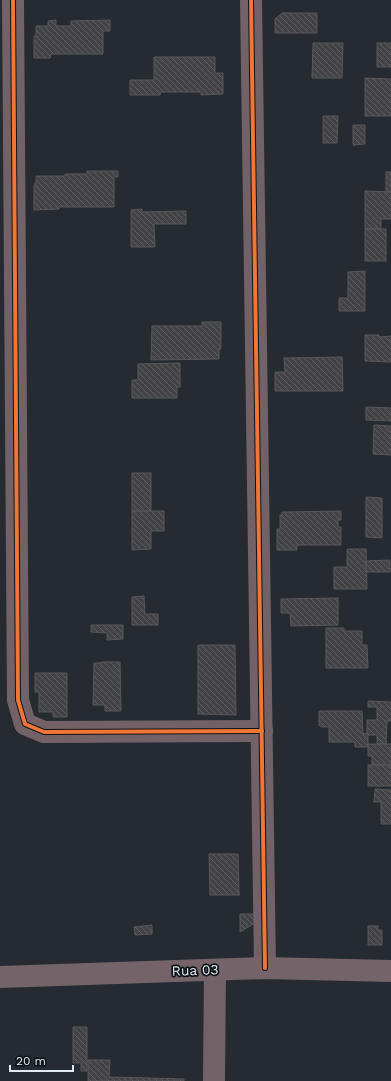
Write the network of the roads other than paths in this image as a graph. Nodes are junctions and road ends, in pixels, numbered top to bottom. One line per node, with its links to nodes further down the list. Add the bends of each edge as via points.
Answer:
1 (13, 0): 3 (street, via 18,700 25,724 44,732)
2 (250, 0): 3 (street)
3 (262, 731): 4 (street)
4 (265, 968): 5 (street, Rua 03); 6 (street, Rua 03)
5 (215, 970): 7 (street, Rua 03); 8 (street)
6 (391, 971)
7 (0, 977)
8 (214, 1081)

